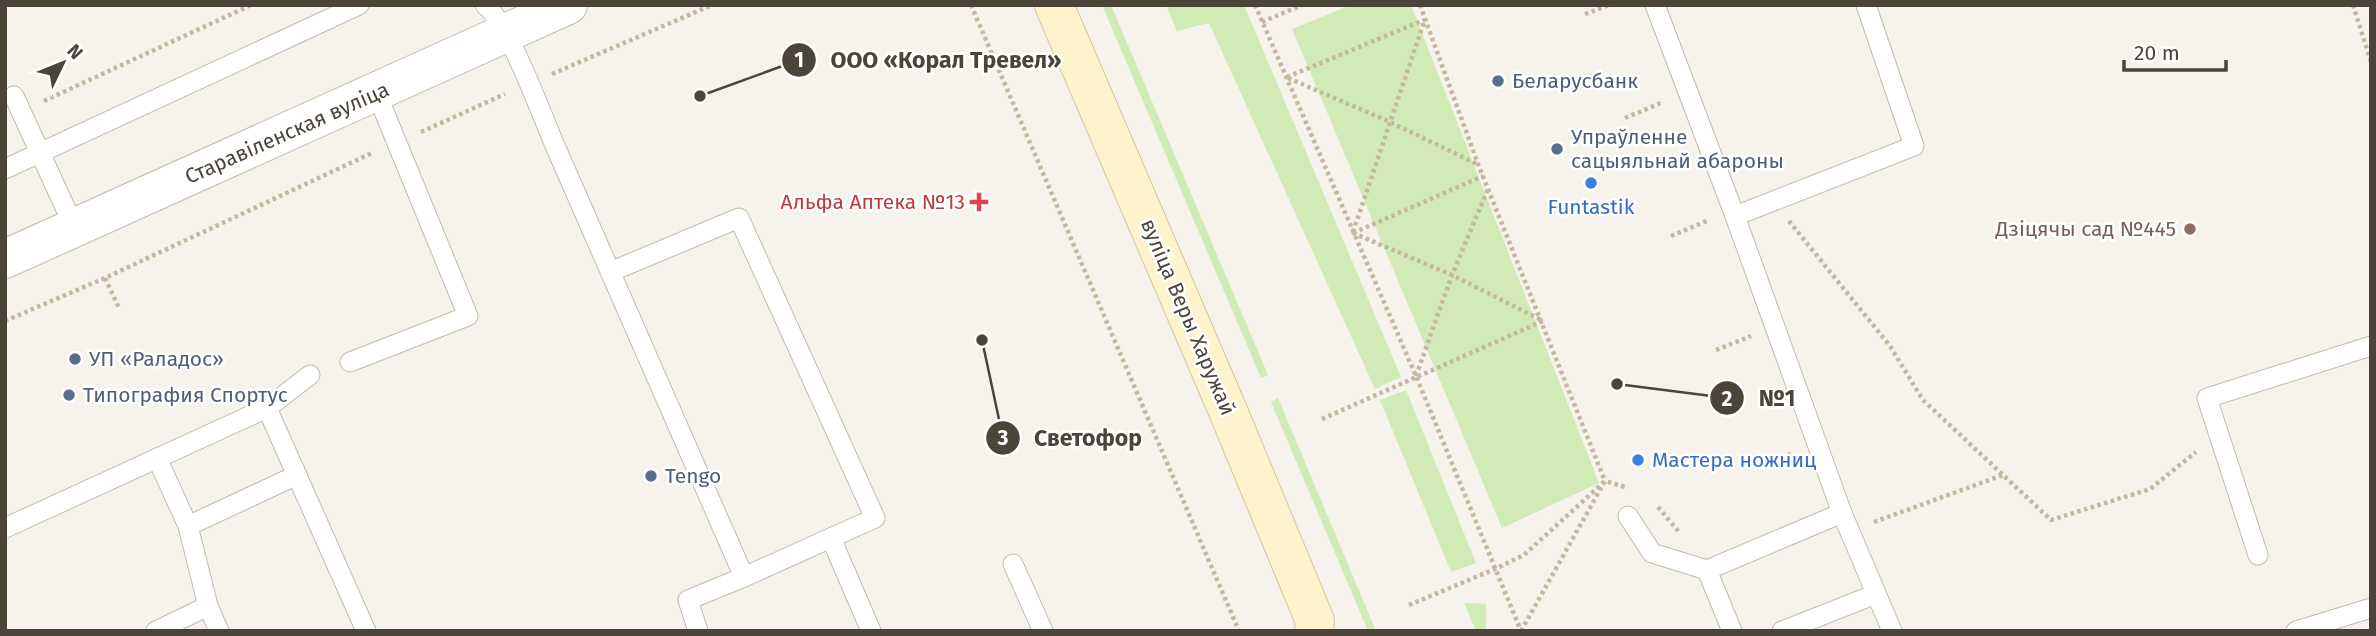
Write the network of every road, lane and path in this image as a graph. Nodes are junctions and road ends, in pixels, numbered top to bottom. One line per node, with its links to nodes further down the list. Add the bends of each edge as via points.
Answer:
1 (251, 5): 23 (path)
2 (359, 5): 27 (lane)
3 (568, 5): 15 (street, Старавіленская вуліца)
4 (712, 5): 20 (path)
5 (971, 5): 84 (path)
6 (1054, 5): 77 (main road, вуліца Веры Харужай)
7 (1255, 5): 17 (path)
8 (1302, 5): 17 (path)
9 (1420, 5): 16 (path)
10 (1609, 5): 14 (path)
11 (1655, 5): 33 (lane)
12 (1866, 5): 32 (lane, via 1914,146)
13 (2353, 5): 18 (path)
14 (1585, 15)
15 (495, 20): 20 (lane); 21 (street, Старавіленская вуліца)
16 (1425, 20): 19 (path); 25 (path); 28 (path)
17 (1262, 22): 19 (path)
18 (2371, 62)
19 (1287, 78): 25 (path); 36 (path)
20 (528, 84): 26 (path); 39 (lane)
21 (376, 92): 26 (lane); 35 (street, Старавіленская вуліца)
22 (1668, 100): 24 (path)
23 (18, 104): 27 (lane)
24 (1625, 118)
25 (1390, 122): 28 (path); 36 (path)
26 (397, 142): 41 (path); 48 (lane, via 468,316)
27 (41, 153): 29 (lane); 35 (lane)
28 (1478, 164): 30 (path)
29 (5, 169)
30 (1483, 176): 31 (path); 36 (path)
31 (1488, 188): 40 (path); 44 (path)
32 (1773, 201): 33 (lane); 58 (path, via 1890,346 1923,400)
33 (1735, 216): 63 (lane)
34 (1713, 219): 37 (path)
35 (75, 229): 38 (street, Старавіленская вуліца)
36 (1353, 233): 40 (path); 50 (path)
37 (1671, 236)
38 (5, 259)
39 (610, 272): 67 (lane, via 739,218 875,518); 72 (lane)
40 (1452, 275): 44 (path); 50 (path)
41 (105, 278): 42 (path); 43 (path)
42 (119, 308)
43 (5, 321)
44 (1543, 321): 50 (path); 59 (path)
45 (1756, 334): 47 (path)
46 (2371, 346): 53 (lane, via 2207,398)
47 (1716, 350)
48 (350, 362)
49 (310, 375): 51 (lane)
50 (1416, 376): 52 (path); 70 (path)
51 (267, 408): 55 (lane); 57 (lane)
52 (1322, 419)
53 (2219, 434): 58 (path, via 2150,489 2051,520); 68 (lane)
54 (1801, 450): 56 (path)
55 (157, 458): 64 (lane); 65 (lane)
56 (1762, 466)
57 (297, 475): 64 (lane); 80 (lane)
58 (2003, 475): 63 (path)
59 (1605, 481): 60 (path); 70 (path, via 1524,555); 85 (path)
60 (1632, 489)
61 (1654, 503): 66 (path)
62 (1628, 516): 71 (lane, via 1652,553)
63 (1846, 522): 71 (lane); 73 (lane)
64 (188, 526): 75 (lane)
65 (5, 528)
66 (1681, 534)
67 (831, 538): 72 (lane); 82 (lane)
68 (2258, 555)
69 (1013, 564): 83 (lane)
70 (1496, 569): 74 (path); 85 (path)
71 (1707, 570): 86 (lane)
72 (744, 577): 81 (lane, via 688,600)
73 (1876, 594): 87 (lane); 88 (lane)
74 (1409, 605)
75 (208, 606): 78 (lane); 79 (lane)
76 (2371, 608): 89 (lane)
77 (1316, 627)
78 (156, 631)
79 (219, 631)
80 (366, 631)
81 (698, 631)
82 (871, 631)
83 (1043, 631)
84 (1239, 631)
85 (1521, 631)
86 (1732, 631)
87 (1782, 631)
88 (1892, 631)
89 (2297, 631)

